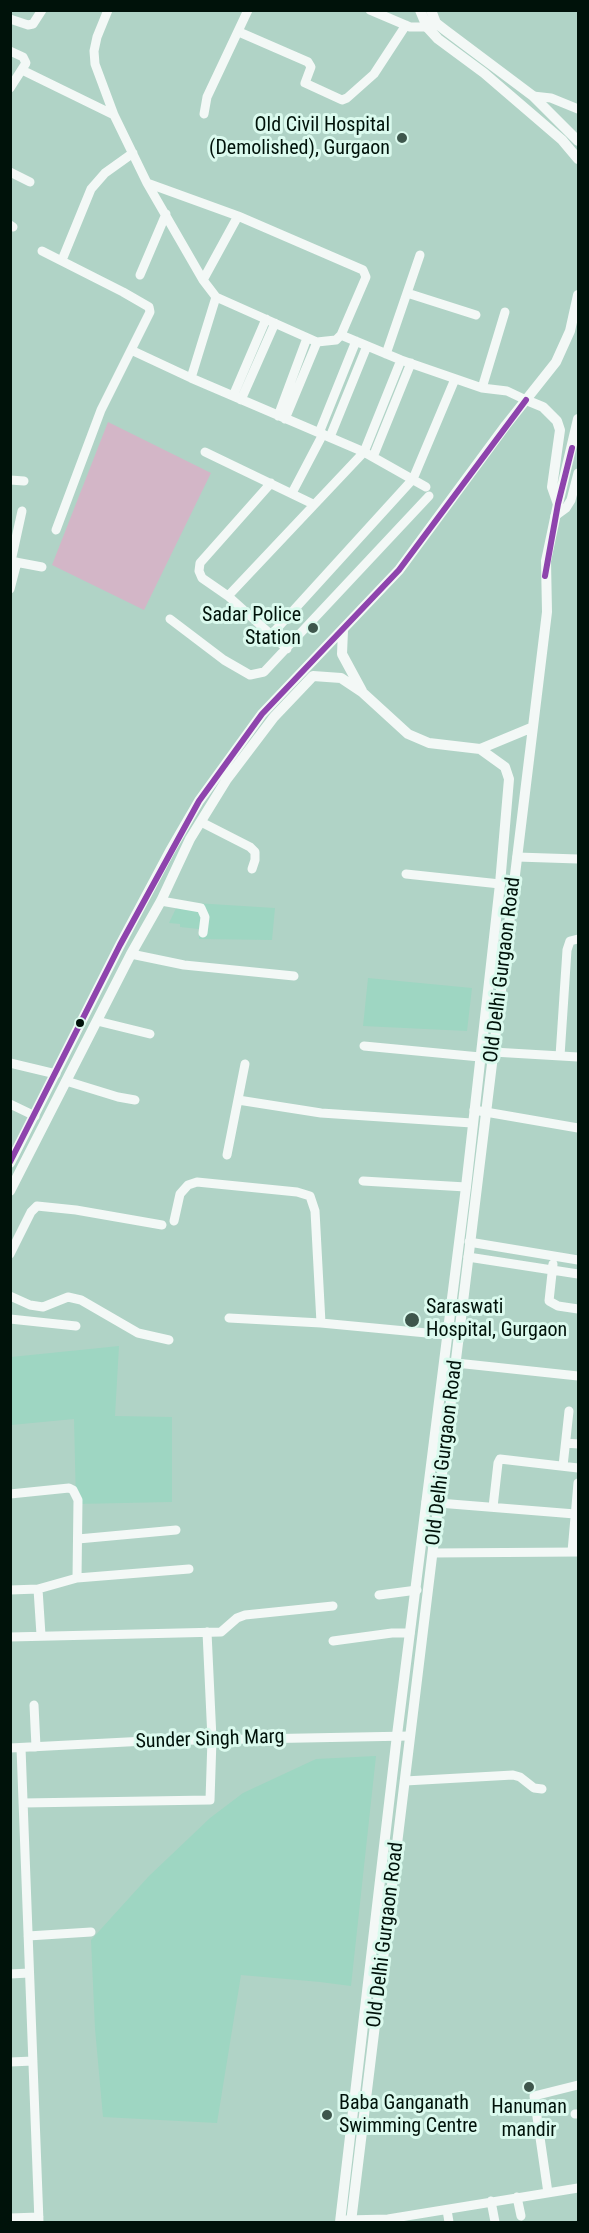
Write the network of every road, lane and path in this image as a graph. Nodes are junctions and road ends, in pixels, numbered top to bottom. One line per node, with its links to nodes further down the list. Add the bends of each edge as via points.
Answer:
1 (42, 10): 7 (street, via 28,26)
2 (108, 10): 17 (street, via 94,51)
3 (249, 10): 10 (street)
4 (370, 10): 8 (street)
5 (420, 10): 9 (main road)
6 (431, 10): 14 (main road, via 436,23)
7 (10, 18)
8 (406, 25): 9 (street); 10 (street, via 374,74 342,100 305,83 311,67 308,62)
9 (427, 27): 20 (main road)
10 (239, 32): 16 (street, via 207,97)
11 (10, 51): 12 (street, via 26,60)
12 (22, 70): 13 (street); 17 (street)
13 (10, 88)
14 (533, 96): 15 (street); 18 (main road)
15 (579, 109)
16 (204, 114)
17 (114, 115): 19 (street)
18 (579, 141)
19 (133, 153): 23 (street); 28 (street, via 105,173 91,189)
20 (579, 159)
21 (10, 172): 22 (street)
22 (30, 182)
23 (147, 183): 24 (street); 25 (street)
24 (166, 214): 29 (street); 30 (street)
25 (238, 216): 30 (street); 37 (street, via 363,270 366,277)
26 (42, 251): 28 (street)
27 (420, 255): 31 (street)
28 (62, 260): 42 (street, via 148,307 149,316)
29 (140, 275)
30 (204, 280): 33 (street)
31 (407, 293): 35 (street); 43 (street)
32 (579, 295): 49 (main road, via 570,331 556,362)
33 (216, 297): 36 (street); 45 (street)
34 (505, 312): 47 (street)
35 (476, 315)
36 (270, 321): 38 (street); 48 (street)
37 (341, 335): 39 (street); 40 (street, via 336,340)
38 (307, 338): 40 (street); 50 (street)
39 (356, 341): 41 (street); 52 (street)
40 (317, 342): 50 (street)
41 (367, 346): 43 (street); 52 (street)
42 (131, 350): 45 (street); 65 (street, via 101,410)
43 (386, 354): 44 (street)
44 (406, 362): 46 (street); 54 (street)
45 (191, 378): 48 (street)
46 (455, 379): 47 (street); 56 (street)
47 (482, 388): 49 (street, via 507,391)
48 (237, 398): 50 (street)
49 (526, 400): 62 (main road, via 543,407 560,430 552,487); 71 (main road, via 399,570)
50 (282, 418): 52 (street)
51 (579, 418): 62 (main road, Old Delhi Gurgaon Road)
52 (324, 435): 54 (street); 60 (street)
53 (205, 452): 59 (street)
54 (368, 454): 56 (street); 61 (street)
55 (579, 473): 64 (street, via 571,500)
56 (413, 479): 72 (street); 73 (street, via 427,492)
57 (10, 480): 58 (street)
58 (24, 481)
59 (270, 483): 60 (street); 69 (street, via 200,564 202,579)
60 (292, 493): 61 (street)
61 (313, 504): 69 (street)
62 (558, 504): 64 (main road, Old Delhi Gurgaon Road)
63 (22, 511): 66 (street)
64 (555, 516): 75 (main road, Old Delhi Gurgaon Road, via 545,576 547,612)
65 (56, 530)
66 (13, 561): 67 (street); 68 (street)
67 (42, 567)
68 (10, 589)
69 (228, 596): 72 (street)
70 (170, 619): 73 (street, via 250,675 264,672)
71 (343, 630): 74 (main road, via 342,654); 90 (main road, via 262,714 200,801 136,914)
72 (271, 635): 73 (street)
73 (287, 649)
74 (363, 692): 76 (main road, via 417,739); 77 (main road, via 341,678 313,676 274,717 226,779)
75 (533, 727): 76 (main road); 78 (main road, Old Delhi Gurgaon Road)
76 (480, 749): 82 (main road, Old Delhi Gurgaon Road, via 505,767 510,779)
77 (201, 822): 80 (street, via 250,847 255,852); 84 (main road)
78 (518, 857): 79 (street); 83 (main road, Old Delhi Gurgaon Road)
79 (579, 859)
80 (252, 869)
81 (406, 874): 82 (street)
82 (499, 890): 83 (main road); 96 (main road, Old Delhi Gurgaon Road)
83 (512, 897): 94 (main road, Old Delhi Gurgaon Road)
84 (161, 901): 85 (street, via 201,909); 87 (main road)
85 (203, 933)
86 (579, 939): 95 (street, via 570,941 567,950)
87 (131, 954): 88 (street, via 184,965); 89 (main road)
88 (294, 976)
89 (97, 1021): 91 (street); 92 (main road)
90 (76, 1034): 92 (main road); 100 (main road)
91 (150, 1034)
92 (88, 1038): 101 (main road)
93 (364, 1046): 96 (street)
94 (492, 1052): 95 (street); 105 (main road, Old Delhi Gurgaon Road)
95 (560, 1056): 97 (street)
96 (480, 1057): 105 (main road, Old Delhi Gurgaon Road)
97 (579, 1057)
98 (10, 1063): 100 (street)
99 (245, 1064): 103 (street)
100 (56, 1074): 106 (main road)
101 (66, 1081): 102 (street); 113 (main road)
102 (135, 1100)
103 (238, 1100): 107 (street, via 321,1113); 109 (street)
104 (10, 1104): 106 (street)
105 (480, 1111): 107 (main road, Old Delhi Gurgaon Road); 108 (street); 116 (main road, Old Delhi Gurgaon Road)
106 (35, 1116): 110 (main road)
107 (472, 1123): 112 (main road, Old Delhi Gurgaon Road)
108 (579, 1128)
109 (227, 1155)
110 (10, 1163)
111 (363, 1181): 112 (street)
112 (466, 1187): 129 (main road, Old Delhi Gurgaon Road)
113 (10, 1191)
114 (174, 1221): 127 (street, via 180,1194 197,1182 310,1196 315,1211)
115 (162, 1225): 117 (street, via 38,1206)
116 (469, 1242): 118 (street); 119 (main road, Old Delhi Gurgaon Road)
117 (10, 1254)
118 (553, 1256): 120 (street); 121 (street)
119 (468, 1257): 121 (street); 131 (main road, Old Delhi Gurgaon Road)
120 (579, 1260)
121 (553, 1269): 122 (street); 124 (street, via 549,1301)
122 (579, 1274)
123 (10, 1296): 130 (street, via 43,1307 68,1298 81,1300 138,1334)
124 (579, 1309)
125 (229, 1318): 127 (street)
126 (10, 1319): 128 (street)
127 (321, 1323): 129 (street)
128 (76, 1326)
129 (448, 1335): 140 (main road, Old Delhi Gurgaon Road)
130 (169, 1340)
131 (456, 1363): 132 (street); 141 (main road, Old Delhi Gurgaon Road)
132 (579, 1376)
133 (569, 1411): 134 (street)
134 (566, 1443): 135 (street); 136 (street)
135 (579, 1444)
136 (563, 1466): 137 (street); 142 (street, via 500,1459)
137 (579, 1468)
138 (579, 1483): 143 (street)
139 (10, 1494): 145 (street, via 73,1490 78,1500)
140 (426, 1502): 141 (street); 152 (main road, Old Delhi Gurgaon Road)
141 (439, 1503): 142 (street); 147 (main road, Old Delhi Gurgaon Road)
142 (493, 1507): 143 (street)
143 (575, 1514): 146 (street)
144 (176, 1530): 145 (street)
145 (78, 1539): 149 (street)
146 (575, 1552): 147 (street)
147 (433, 1553): 162 (main road, Old Delhi Gurgaon Road)
148 (189, 1569): 149 (street)
149 (77, 1578): 150 (street)
150 (38, 1588): 151 (street); 157 (street)
151 (10, 1590)
152 (417, 1590): 153 (street); 156 (main road, Old Delhi Gurgaon Road)
153 (379, 1595)
154 (333, 1606): 155 (street, via 245,1615 221,1632)
155 (207, 1632): 157 (street); 163 (street)
156 (410, 1634): 159 (street); 161 (main road, Old Delhi Gurgaon Road)
157 (41, 1635): 158 (street)
158 (10, 1637)
159 (333, 1641)
160 (34, 1705): 164 (street)
161 (397, 1735): 162 (street, Sunder Singh Marg); 163 (street, Sunder Singh Marg); 174 (main road, Old Delhi Gurgaon Road)
162 (410, 1736): 167 (main road, Old Delhi Gurgaon Road)
163 (212, 1739): 164 (street, Sunder Singh Marg); 169 (street, via 210,1800)
164 (36, 1747): 166 (street, Sunder Singh Marg)
165 (10, 1748): 166 (street, Sunder Singh Marg)
166 (21, 1748): 169 (street)
167 (405, 1781): 168 (street, via 513,1774); 175 (main road, Old Delhi Gurgaon Road)
168 (542, 1789)
169 (23, 1803): 171 (street)
170 (91, 1932): 171 (street)
171 (28, 1936): 172 (street)
172 (29, 1973): 173 (street); 176 (street)
173 (10, 1974)
174 (363, 2018): 175 (street); 187 (main road, Old Delhi Gurgaon Road)
175 (376, 2020): 187 (main road, Old Delhi Gurgaon Road)
176 (33, 2061): 177 (street); 186 (street)
177 (10, 2062)
178 (579, 2085): 180 (street, via 534,2096)
179 (579, 2188): 180 (street)
180 (548, 2193): 181 (street)
181 (517, 2197): 182 (street); 184 (street)
182 (491, 2201): 183 (street); 189 (street)
183 (447, 2210): 187 (street); 188 (street)
184 (521, 2216)
185 (10, 2218): 186 (street)
186 (39, 2220)
187 (345, 2222)
188 (449, 2223)
189 (495, 2223)

